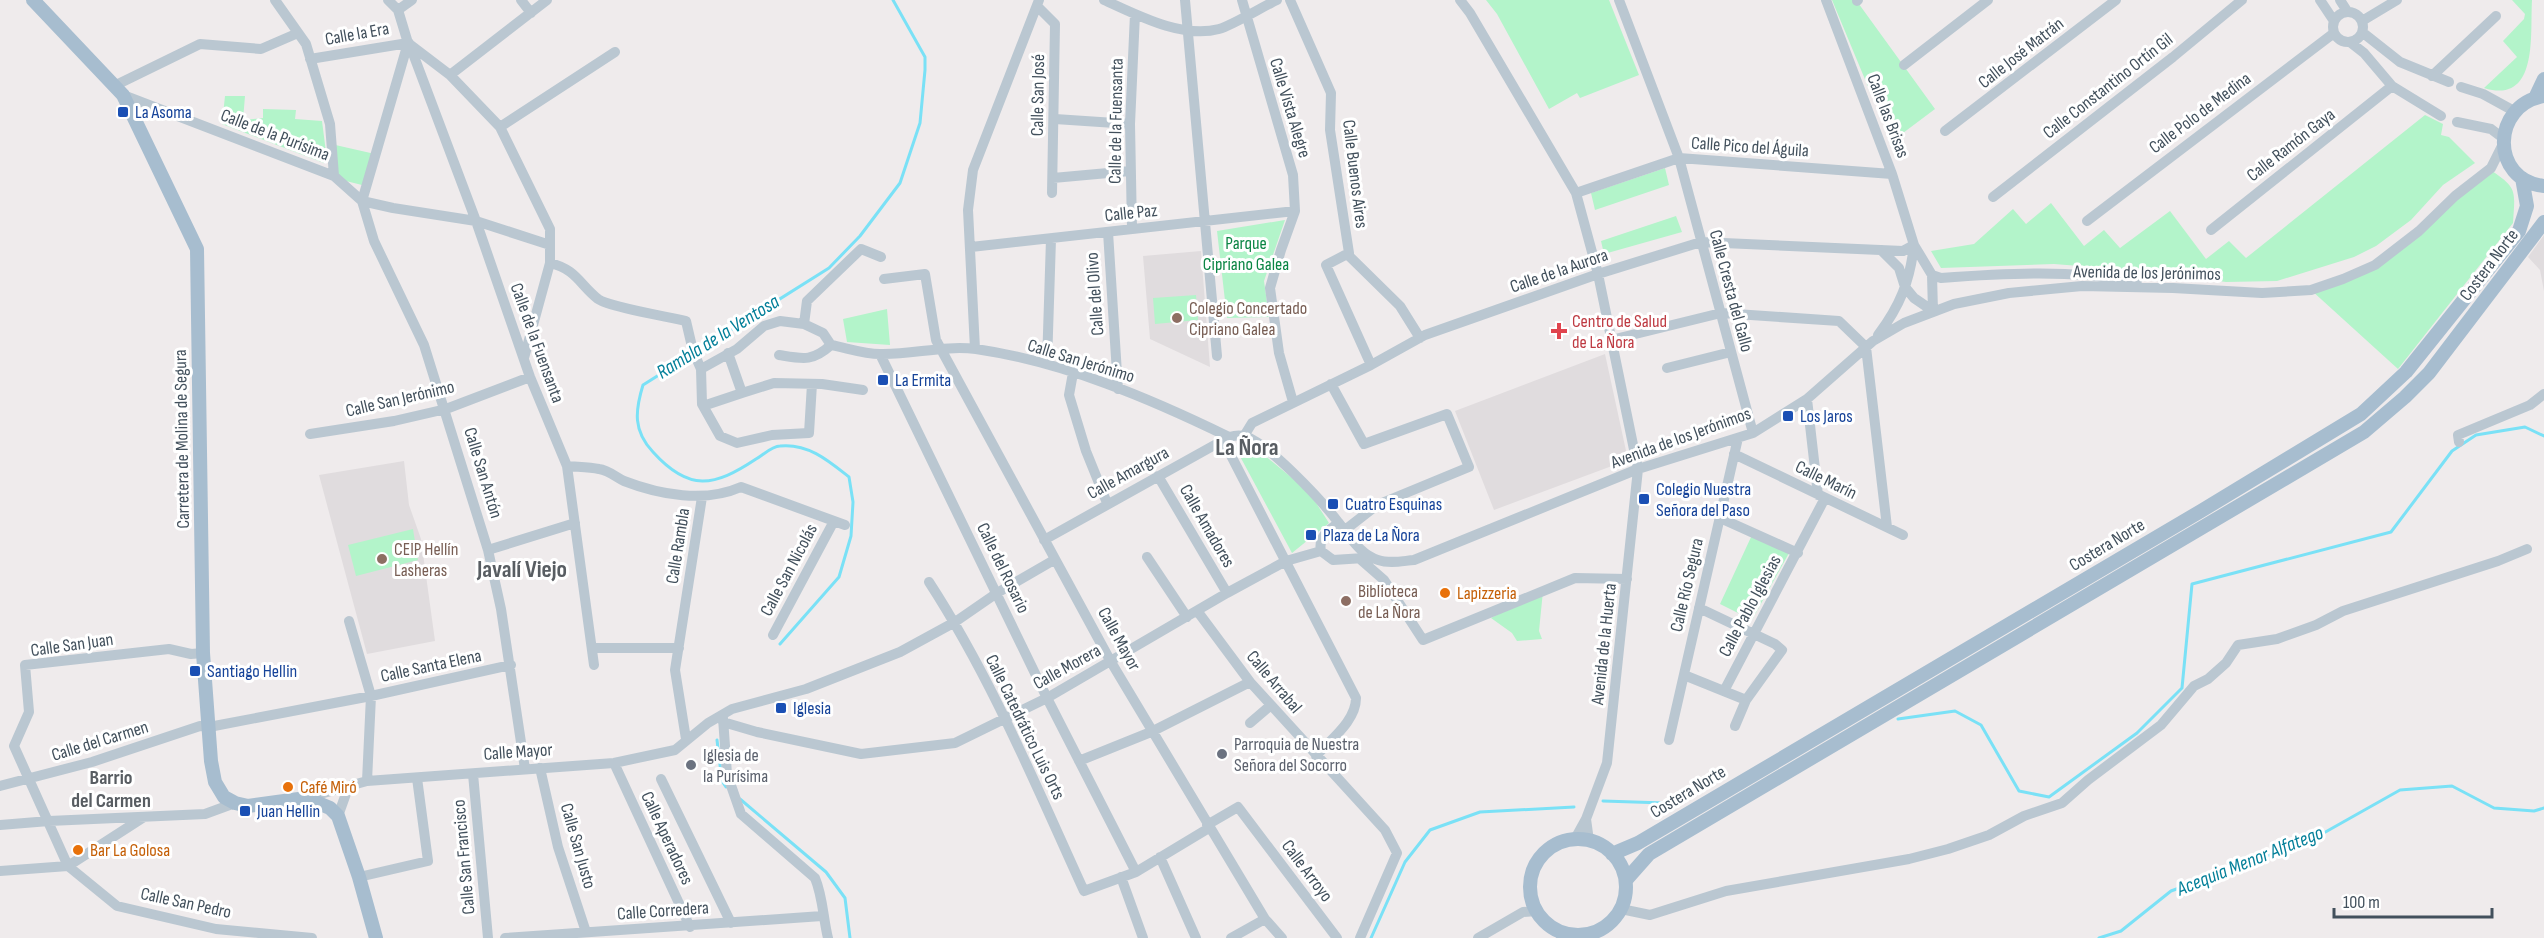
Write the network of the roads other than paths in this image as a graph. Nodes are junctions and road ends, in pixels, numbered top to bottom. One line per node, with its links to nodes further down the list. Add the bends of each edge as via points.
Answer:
1 (33, 0): 43 (main road, Carretera de Molina de Segura)
2 (275, 0): 31 (street)
3 (388, 0): 22 (street)
4 (412, 0): 22 (street)
5 (521, 0): 24 (street)
6 (548, 0): 24 (street)
7 (1104, 0): 25 (street)
8 (1185, 0): 30 (street)
9 (1242, 0): 26 (street, Calle Vista Alegre)
10 (1277, 0): 26 (street)
11 (1290, 0): 79 (street, Calle Buenos Aires, via 1331,93 1330,130)
12 (1460, 0): 62 (street, Avenida de la Huerta)
13 (1619, 0): 53 (street, Calle Cresta del Gallo)
14 (1826, 0): 56 (street, Calle las Brisas)
15 (1988, 0): 36 (street)
16 (2116, 0): 51 (street, Calle José Matrán)
17 (2242, 0): 63 (street, Calle Constantino Ortín Gil)
18 (2320, 0): 29 (street)
19 (2340, 0): 23 (street)
20 (2397, 0): 28 (street)
21 (1038, 3): 47 (street, Calle San José, via 1055,24); 77 (street, via 973,170 968,210)
22 (398, 10): 33 (street, Calle de la Fuensanta)
23 (2347, 11): 28 (street, via 2356,14); 29 (street, via 2339,14)
24 (531, 13): 37 (street)
25 (1135, 14): 30 (street); 49 (street, Calle de la Fuensanta)
26 (1246, 15): 30 (street, via 1219,29); 65 (street, Calle Vista Alegre, via 1293,175)
27 (2496, 16): 38 (street)
28 (2362, 26): 32 (street, via 2358,38); 38 (street, via 2400,62)
29 (2334, 27): 32 (street, via 2341,40); 67 (street, Calle Polo de Medina)
30 (1187, 31): 68 (street)
31 (298, 33): 35 (street); 43 (street, via 261,49 200,44)
32 (2350, 42): 41 (street)
33 (408, 43): 35 (street, Calle la Era); 37 (street); 64 (street); 66 (street, Calle de la Fuensanta)
34 (615, 52): 50 (street)
35 (310, 59): 58 (street, via 330,124)
36 (1904, 65)
37 (450, 75): 50 (street)
38 (2432, 76): 40 (street)
39 (2544, 79): 44 (main road)
40 (2449, 82)
41 (2392, 86): 46 (street); 71 (street, Calle Ramón Gaya)
42 (2460, 87): 45 (street)
43 (118, 91): 58 (street, Calle de la Purísima); 164 (main road, Carretera de Molina de Segura, via 197,249)
44 (2540, 97): 45 (main road)
45 (2514, 111): 52 (main road, via 2506,124)
46 (2441, 116)
47 (1055, 119): 49 (street); 59 (street, Calle San José)
48 (2457, 122): 52 (street, via 2491,129)
49 (1130, 124): 55 (street, Calle de la Fuensanta)
50 (500, 127): 75 (street, via 550,229)
51 (1945, 131)
52 (2503, 141): 54 (street); 57 (main road, Costera Norte, via 2505,154)
53 (1679, 158): 56 (street, Calle Pico del Águila); 62 (street, Calle Pico del Águila); 74 (street, Calle Cresta del Gallo)
54 (2491, 168): 57 (street); 86 (street, Avenida de los Jerónimos, via 2375,265 2343,279 2311,290 2262,293)
55 (1130, 171): 59 (street); 70 (street, Calle de la Fuensanta)
56 (1892, 174): 76 (street, Calle las Brisas)
57 (2518, 175): 60 (main road); 203 (main road, Costera Norte, via 2527,206 2519,231 2406,372 2361,414 1659,831)
58 (334, 176): 64 (street, Calle de la Purísima)
59 (1053, 178): 61 (street, Calle San José)
60 (2544, 186)
61 (1052, 193)
62 (1576, 193): 82 (street, Avenida de la Huerta)
63 (1993, 197)
64 (362, 201): 66 (street, Calle de la Purísima); 117 (street, Calle San Antón, via 374,241 424,345)
65 (1295, 211): 68 (street, Calle Paz); 115 (street, via 1270,288 1279,352)
66 (476, 221): 75 (street, Calle de la Purísima); 101 (street, Calle de la Fuensanta)
67 (2087, 221)
68 (1205, 222): 70 (street, Calle Paz); 100 (street)
69 (2544, 222): 210 (main road, Costera Norte, via 2429,374 2364,432 1649,854)
70 (1132, 230): 72 (street, Calle Paz)
71 (2211, 230)
72 (1108, 232): 73 (street, Calle Paz); 110 (street, Calle del Olivo)
73 (1051, 238): 77 (street, Calle Paz); 102 (street)
74 (1701, 242): 78 (street, Calle de la Aurora); 82 (street, Calle de la Aurora); 88 (street, Calle Cresta del Gallo)
75 (550, 245): 81 (street)
76 (1914, 245): 78 (street, Calle de la Aurora, via 1903,251); 83 (street); 85 (street)
77 (971, 247): 95 (street)
78 (1880, 250): 85 (street, via 1899,268)
79 (1348, 254): 90 (street, via 1400,306); 103 (street, via 1326,265)
80 (881, 257): 89 (street, via 861,249 807,301)
81 (550, 263): 101 (street); 105 (street, via 563,266 600,300 686,321)
82 (1598, 274): 90 (street, Calle de la Aurora); 91 (street, Avenida de la Huerta)
83 (1932, 275): 86 (street, via 1941,278 2052,272 2101,275); 87 (street)
84 (884, 279): 94 (street, Calle Mayor, via 925,274 936,340)
85 (1905, 287): 87 (street); 92 (street, via 1895,313)
86 (2173, 288): 87 (street, Avenida de los Jerónimos, via 2082,286 2009,293)
87 (1933, 311): 92 (street, Avenida de los Jerónimos)
88 (1721, 313): 91 (street); 92 (street, via 1839,321); 96 (street, Calle Cresta del Gallo)
89 (804, 324): 93 (street, via 823,333); 97 (street, via 780,321 764,326)
90 (1420, 338): 103 (street, Calle de la Aurora)
91 (1611, 340): 126 (street, Avenida de la Huerta)
92 (1869, 344): 114 (street, Avenida de los Jerónimos); 136 (street)
93 (831, 345): 98 (street); 99 (street, via 818,357)
94 (941, 348): 95 (street, Calle San Jerónimo); 98 (street, Calle San Jerónimo); 138 (street, Calle Mayor)
95 (975, 349): 102 (street, Calle San Jerónimo)
96 (1731, 352): 104 (street); 118 (street, Calle Cresta del Gallo)
97 (728, 353): 105 (street); 112 (street)
98 (880, 354): 153 (street, Calle del Rosario)
99 (779, 355)
100 (1217, 356)
101 (524, 358): 107 (street, Calle de la Fuensanta)
102 (1047, 364): 106 (street, Calle San Jerónimo)
103 (1371, 365): 109 (street, Calle de la Aurora)
104 (1667, 368)
105 (701, 369): 116 (street)
106 (1073, 374): 110 (street, Calle San Jerónimo); 130 (street, via 1069,395)
107 (530, 377): 117 (street, Calle San Jerónimo); 125 (street, Calle de la Fuensanta)
108 (812, 384): 111 (street); 112 (street, via 774,383); 116 (street, via 809,433 772,435 737,443 720,436)
109 (1331, 384): 115 (street, Calle de la Aurora); 135 (street, via 1364,444 1447,414 1469,467 1377,505)
110 (1119, 389): 121 (street, Calle San Jerónimo, via 1168,407)
111 (863, 390)
112 (741, 393): 116 (street)
113 (2544, 394): 123 (street, via 2530,405 2458,435)
114 (1807, 399): 118 (street, Avenida de los Jerónimos); 129 (street)
115 (1293, 402): 120 (street, Calle de la Aurora, via 1252,423)
116 (703, 406)
117 (446, 409): 119 (street, Calle San Jerónimo); 141 (street, Calle San Antón)
118 (1753, 433): 122 (street, Avenida de los Jerónimos)
119 (310, 434)
120 (1244, 436): 121 (street); 135 (street, Avenida de los Jerónimos, via 1317,495)
121 (1226, 438): 127 (street, Calle Amargura); 148 (street)
122 (1738, 438): 124 (street, Calle Río Segura); 126 (street, Avenida de los Jerónimos)
123 (2459, 442)
124 (1734, 454): 129 (street, Calle Marín); 131 (street, Calle Río Segura)
125 (567, 466): 128 (street, Calle Rambla, via 601,469 624,481 664,493); 133 (street, Calle de la Fuensanta)
126 (1638, 469): 149 (street, Avenida de los Jerónimos, via 1421,557); 150 (street, Avenida de la Huerta)
127 (1158, 476): 130 (street, Calle Amargura); 154 (street, Calle Amadores)
128 (702, 496): 132 (street, Calle San Nicolás, via 741,487); 163 (street, Calle Rambla)
129 (1822, 496): 136 (street, Calle Marín); 143 (street, Calle Pablo Iglesias)
130 (1107, 503): 138 (street, Calle Amargura)
131 (1720, 518): 143 (street); 155 (street, Calle Río Segura)
132 (834, 521): 134 (street, Calle San Nicolás); 161 (street, Calle San Nicolás)
133 (575, 523): 141 (street); 162 (street, Calle de la Fuensanta)
134 (845, 525)
135 (1342, 526): 139 (street, Avenida de los Jerónimos); 142 (street, via 1323,537)
136 (1887, 527): 137 (street, Calle Marín)
137 (1904, 535)
138 (1044, 540): 147 (street, Calle Mayor)
139 (1354, 542): 145 (street, Avenida de los Jerónimos); 146 (street)
140 (2527, 549): 211 (street, via 2343,611 2287,635 2238,645 2226,663 2194,686 2161,725 2062,803 2024,816 1989,835 1909,859 1726,891 1650,915)
141 (488, 550): 166 (street, Calle San Antón)
142 (1321, 552): 146 (street, via 1328,558); 148 (street, Calle Morera)
143 (1798, 553): 160 (street, Calle Pablo Iglesias)
144 (1147, 557): 157 (street)
145 (1365, 558): 146 (street); 149 (street, Avenida de los Jerónimos); 151 (street)
146 (1342, 559)
147 (1054, 560): 153 (street, Calle Mayor); 165 (street, Calle Mayor)
148 (1286, 561): 154 (street, Calle Morera); 183 (street, via 1356,698 1353,716)
149 (1389, 562): 151 (street)
150 (1627, 579): 151 (street, via 1575,578 1423,640); 202 (street, Avenida de la Huerta, via 1607,763)
151 (1384, 580)
152 (929, 582): 159 (street, Calle Catedrático Luis Orts)
153 (997, 592): 159 (street, Calle Mayor); 172 (street, Calle del Rosario)
154 (1227, 593): 156 (street, Calle Morera)
155 (1699, 608): 160 (street); 168 (street, Calle Río Segura)
156 (1198, 612): 157 (street, Calle Morera); 169 (street, Calle Arrabal)
157 (1187, 617): 165 (street, Calle Morera)
158 (349, 621): 171 (street)
159 (955, 622): 175 (street, Calle Mayor, via 900,652 806,689 732,710); 176 (street, Calle Catedrático Luis Orts)
160 (1755, 633): 170 (street, Calle Pablo Iglesias); 173 (street, via 1782,650)
161 (773, 635)
162 (592, 648): 163 (street); 167 (street, Calle de la Fuensanta)
163 (680, 648): 181 (street, Calle Rambla, via 675,670)
164 (203, 653): 179 (main road, Carretera de Molina de Segura); 190 (street, Calle San Juan, via 169,649 25,665 29,712 14,746)
165 (1111, 662): 172 (street, Calle Morera); 180 (street, Calle Mayor)
166 (511, 665): 171 (street, Calle Santa Elena); 187 (street, Calle San Antón)
167 (594, 665)
168 (1684, 675): 170 (street); 182 (street, Calle Río Segura)
169 (1250, 682): 174 (street, Calle Arrabal); 180 (street)
170 (1724, 691): 173 (street)
171 (371, 696): 179 (street, Calle del Carmen); 192 (street, Calle Santa Elena)
172 (1047, 698): 176 (street, Calle Morera); 184 (street, Calle del Rosario)
173 (1746, 700): 178 (street)
174 (1271, 705): 177 (street); 183 (street, Calle Arrabal)
175 (723, 718): 176 (street, Calle Morera, via 757,732 861,754 954,742); 181 (street, Calle Mayor); 213 (street, via 727,774 741,814 815,878)
176 (1005, 718): 209 (street, Calle Catedrático Luis Orts, via 1084,891)
177 (1250, 723)
178 (1735, 726)
179 (209, 727): 190 (street, Calle del Carmen, via 200,726); 196 (main road, Carretera de Molina de Segura, via 215,782 224,797)
180 (1151, 732): 184 (street); 201 (street, Calle Mayor)
181 (686, 739): 185 (street, Calle Mayor, via 675,750)
182 (1669, 740)
183 (1316, 756): 231 (street, Calle Arrabal, via 1385,830 1397,853)
184 (1079, 761): 207 (street, Calle del Rosario)
185 (614, 764): 186 (street, Calle Mayor); 217 (street, Calle Aperadores)
186 (540, 768): 187 (street, Calle Mayor); 218 (street, Calle San Justo, via 558,847)
187 (525, 769): 188 (street, Calle Mayor)
188 (472, 774): 189 (street, Calle Mayor); 223 (street, Calle San Francisco)
189 (417, 778): 192 (street, Calle Mayor); 208 (street, via 428,861)
190 (30, 779): 193 (street, Calle del Carmen); 199 (street)
191 (661, 779): 215 (street)
192 (367, 781): 194 (street, Calle Mayor)
193 (0, 786)
194 (348, 788): 195 (street, Calle Mayor); 197 (street)
195 (306, 798): 196 (main road, Calle Mayor, via 248,806); 197 (main road, via 321,802)
196 (235, 804): 198 (street, via 205,814)
197 (338, 816): 208 (main road)
198 (144, 817): 199 (street); 205 (street)
199 (49, 821): 200 (street); 205 (street)
200 (0, 825)
201 (1208, 826): 204 (street); 214 (street, Calle Mayor); 230 (street, Calle Arroyo, via 1238,807)
202 (1582, 840): 203 (main road); 212 (main road, via 1556,845 1541,857 1530,884)
203 (1612, 854): 210 (main road)
204 (1161, 857): 207 (street); 227 (street)
205 (68, 866): 206 (street); 221 (street, Calle San Pedro, via 117,906 216,928)
206 (0, 871)
207 (1136, 872): 209 (street)
208 (359, 876): 222 (main road)
209 (1120, 877): 226 (street)
210 (1626, 879): 211 (main road)
211 (1621, 909): 216 (main road)
212 (1537, 911): 219 (main road); 232 (street, via 1523,912)
213 (822, 916): 215 (street, Calle Corredera); 225 (street)
214 (1265, 919): 228 (street); 229 (street, Calle Mayor)
215 (730, 923): 217 (street, Calle Corredera)
216 (1609, 924): 220 (main road); 233 (main road)
217 (690, 927): 218 (street, Calle Corredera)
218 (586, 932): 224 (street, Calle Corredera)
219 (1562, 935): 220 (main road)
220 (1589, 936)
221 (312, 938)
222 (376, 938)
223 (488, 938)
224 (505, 938)
225 (828, 938)
226 (1143, 938)
227 (1196, 938)
228 (1232, 938)
229 (1282, 938)
230 (1337, 938)
231 (1360, 938)
232 (1479, 938)
233 (1609, 938)

